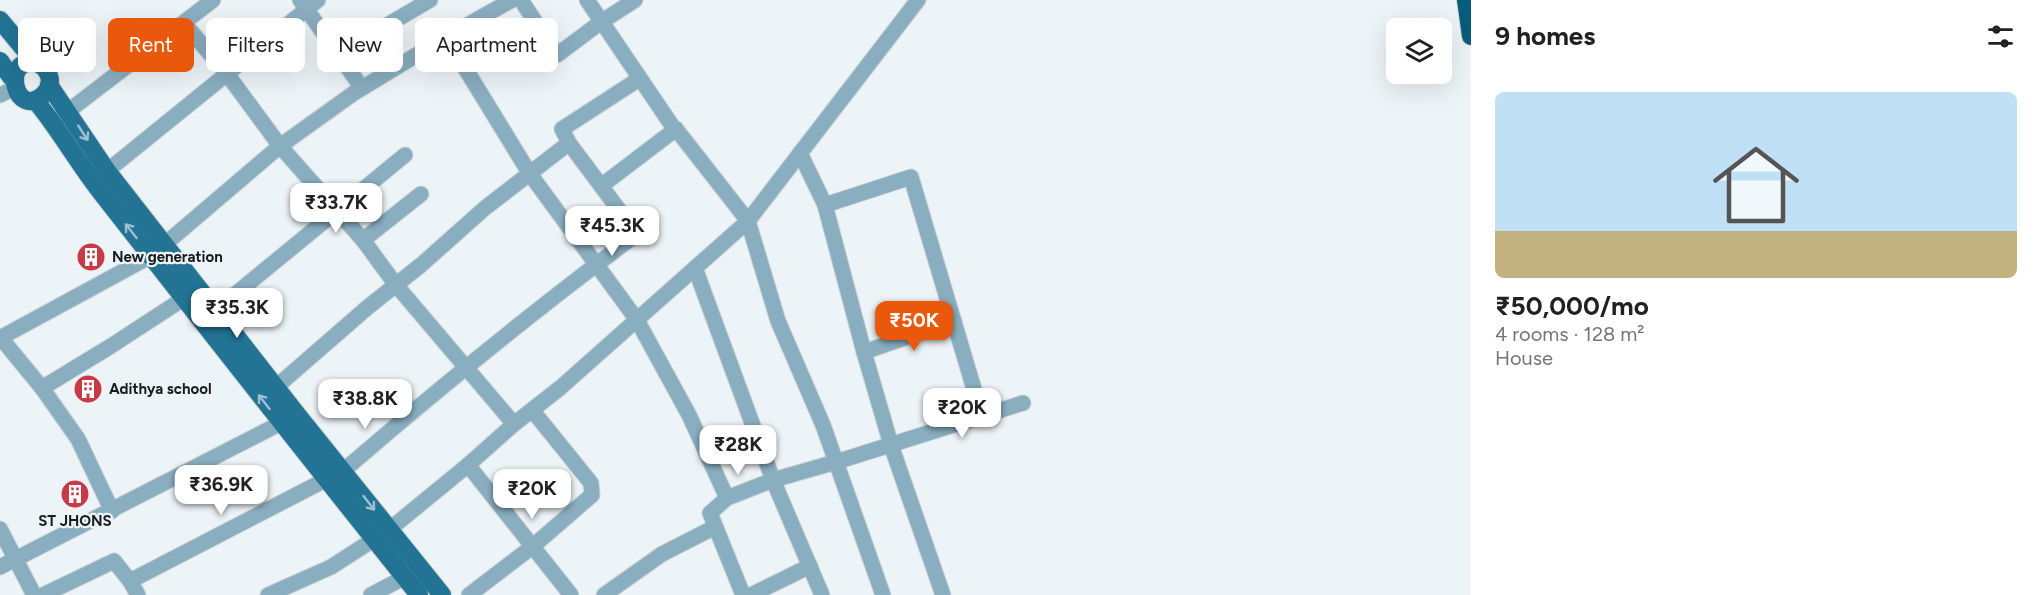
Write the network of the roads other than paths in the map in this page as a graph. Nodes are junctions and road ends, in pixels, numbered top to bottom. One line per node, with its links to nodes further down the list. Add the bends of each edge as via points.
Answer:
1 (318, 0): 10 (street)
2 (430, 0): 12 (street)
3 (512, 0): 13 (street)
4 (521, 0): 15 (street, via 557,55)
5 (587, 0): 15 (street)
6 (635, 0): 15 (street)
7 (918, 0): 37 (street)
8 (1466, 0): 18 (highway)
9 (209, 1): 11 (street)
10 (303, 5): 16 (street); 27 (street)
11 (190, 18)
12 (399, 18)
13 (480, 18)
14 (0, 20): 19 (main road)
15 (601, 22): 28 (street)
16 (317, 25)
17 (194, 35): 27 (street)
18 (1471, 36)
19 (18, 42)
20 (415, 56): 31 (street)
21 (0, 61): 30 (main road)
22 (18, 66): 30 (main road)
23 (47, 72): 29 (main road)
24 (120, 72): 33 (street)
25 (351, 72): 31 (street)
26 (467, 72): 40 (street)
27 (227, 74): 36 (street); 39 (street)
28 (639, 79): 34 (street); 35 (street, via 562,129)
29 (50, 85): 32 (main road); 33 (main road)
30 (8, 87): 32 (main road, via 20,98)
31 (362, 88): 36 (street)
32 (35, 100): 33 (main road)
33 (61, 117): 39 (main road, one-way to 39); 48 (main road, one-way to 33, via 92,182)
34 (676, 129): 41 (street); 45 (street)
35 (569, 143): 40 (street); 41 (street)
36 (280, 146): 44 (street); 47 (street)
37 (800, 153): 43 (street); 45 (street)
38 (405, 155): 44 (street)
39 (107, 171): 47 (main road)
40 (530, 174): 49 (street); 51 (street)
41 (601, 186): 49 (street, via 637,234)
42 (421, 194): 46 (street)
43 (825, 205): 55 (street, via 911,177); 57 (street)
44 (336, 210): 46 (street); 53 (street)
45 (748, 221): 50 (street); 67 (street, via 778,321)
46 (363, 240): 51 (street)
47 (166, 245): 48 (street); 53 (main road)
48 (150, 256): 52 (main road); 56 (street)
49 (597, 264): 54 (street); 58 (street)
50 (695, 268): 54 (street); 70 (street)
51 (396, 285): 58 (street); 59 (street)
52 (183, 299): 60 (street); 64 (main road, one-way to 52)
53 (216, 310): 59 (main road)
54 (637, 320): 62 (street); 71 (street, via 689,415)
55 (954, 321): 57 (street); 63 (street)
56 (0, 338): 60 (street)
57 (864, 352): 66 (street)
58 (467, 368): 65 (street); 69 (street)
59 (276, 387): 69 (main road)
60 (42, 388): 72 (street, via 78,439)
61 (1023, 403): 63 (street)
62 (532, 410): 65 (street); 76 (street, via 591,483 592,495)
63 (982, 416): 66 (street)
64 (281, 423): 69 (main road); 72 (street)
65 (514, 424): 68 (street)
66 (891, 445): 67 (street); 95 (street)
67 (836, 462): 70 (street); 94 (street)
68 (468, 465): 75 (street); 76 (street)
69 (335, 475): 75 (main road); 81 (street)
70 (773, 480): 71 (street); 78 (street)
71 (727, 498): 73 (street, via 710,513)
72 (112, 511): 77 (street)
73 (715, 527): 90 (street, via 662,554); 91 (street)
74 (0, 529): 77 (street)
75 (382, 535): 80 (main road); 82 (street, via 331,567); 87 (main road)
76 (532, 547): 88 (street); 89 (street)
77 (17, 559): 79 (street); 83 (street)
78 (810, 566): 92 (street); 93 (street)
79 (0, 567)
80 (405, 577): 85 (street); 86 (main road)
81 (134, 588): 84 (street, via 114,561)
82 (277, 593)
83 (34, 595)
84 (43, 595)
85 (371, 595)
86 (419, 595)
87 (442, 595)
88 (469, 595)
89 (572, 595)
90 (604, 595)
91 (742, 595)
92 (751, 595)
93 (822, 595)
94 (883, 595)
95 (943, 595)

